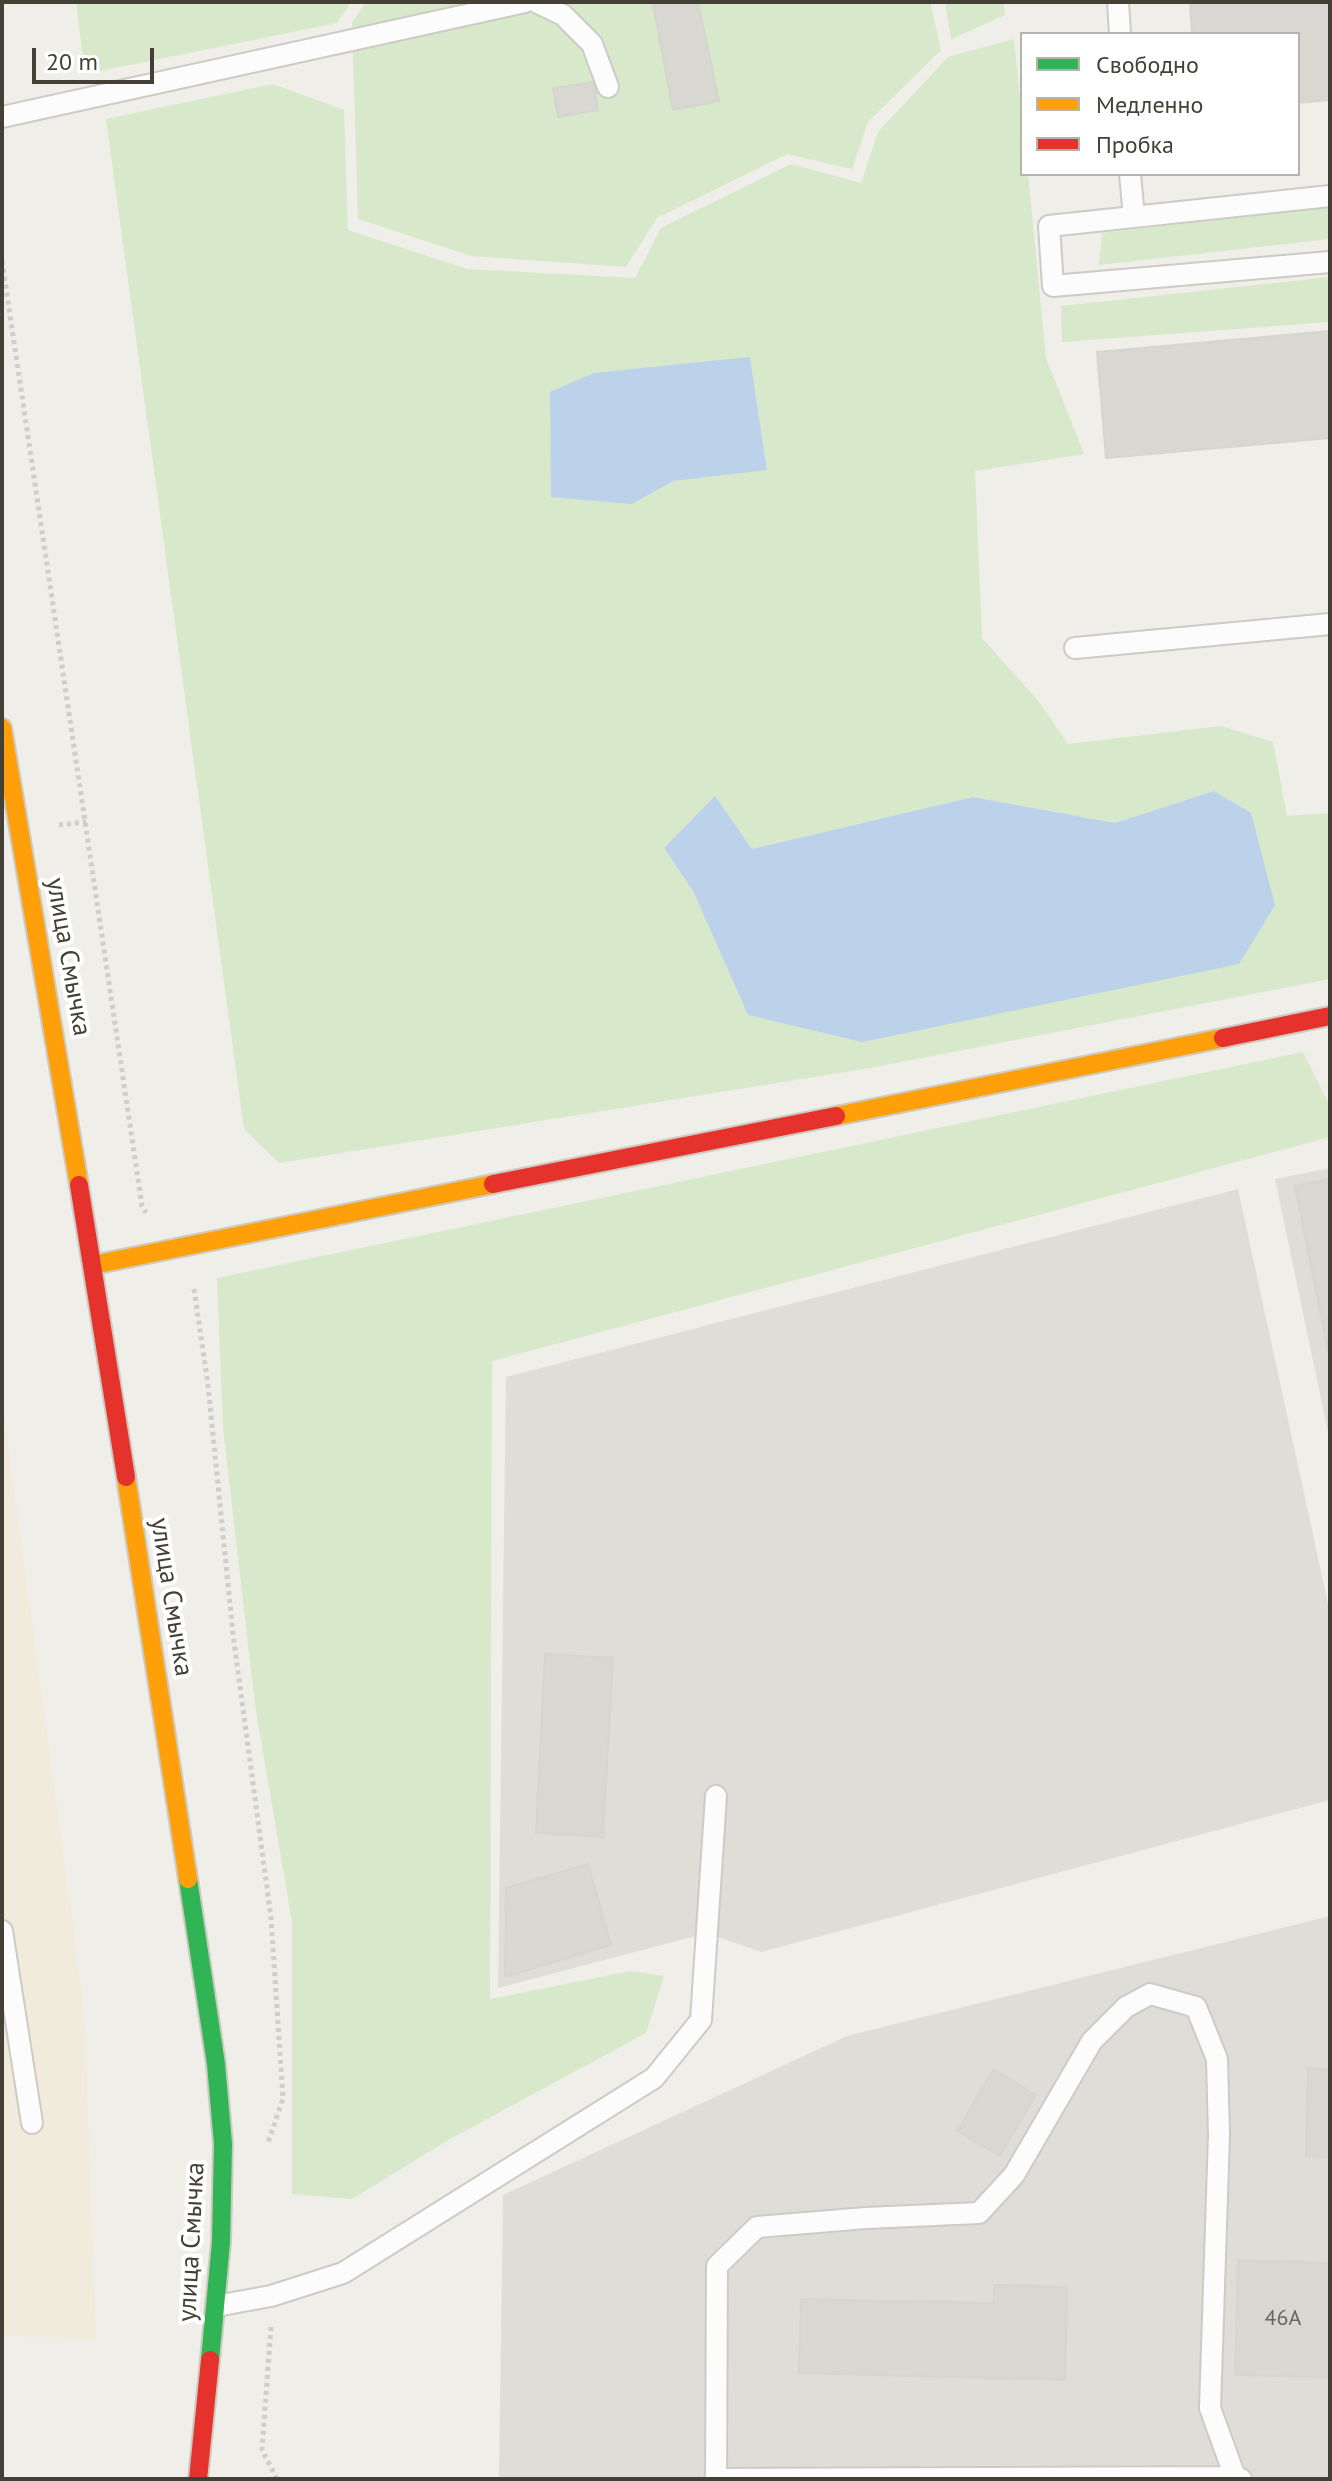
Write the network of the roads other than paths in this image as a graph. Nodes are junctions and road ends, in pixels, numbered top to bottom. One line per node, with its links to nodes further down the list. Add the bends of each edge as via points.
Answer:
1 (525, 2): 6 (lane)
2 (536, 2): 5 (lane, via 563,15 592,44)
3 (1118, 2): 4 (lane)
4 (1120, 32)
5 (608, 87)
6 (2, 117)
7 (1130, 176): 9 (lane)
8 (1330, 196): 9 (lane)
9 (1134, 217): 10 (lane, via 1049,226 1053,286)
10 (1330, 262)
11 (1330, 624): 12 (lane)
12 (1075, 648)
13 (2, 728): 14 (street, улица Смычка)
14 (4, 751): 16 (street, улица Смычка)
15 (1330, 1016): 16 (street)
16 (93, 1265): 20 (street, улица Смычка, via 216,2064 223,2144)
17 (716, 1796): 20 (lane, via 701,2020 654,2078 343,2273 271,2296)
18 (2, 1931): 19 (lane)
19 (32, 2123)
20 (216, 2306): 23 (street, улица Смычка)
21 (716, 2478): 22 (lane); 22 (lane, via 717,2266 757,2227 979,2213 1014,2175 1092,2041 1126,2007 1150,1994 1196,2007 1217,2059 1210,2408)
22 (1238, 2478)
23 (198, 2479)

